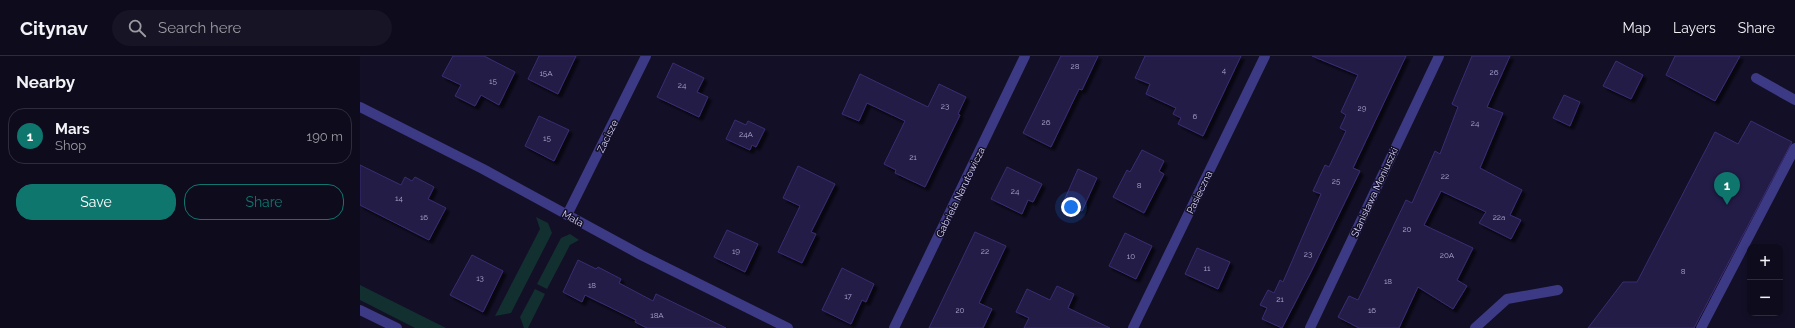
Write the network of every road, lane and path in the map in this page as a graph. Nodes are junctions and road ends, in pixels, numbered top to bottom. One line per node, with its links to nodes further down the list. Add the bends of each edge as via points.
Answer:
1 (646, 56): 9 (street, Zacisze)
2 (1025, 56): 14 (street, Gabriela Narutowicza)
3 (1264, 56): 15 (street, Pasieczna)
4 (1439, 56): 16 (street, Stanisława Moniuszki)
5 (1756, 78): 6 (street)
6 (1795, 100)
7 (360, 107): 9 (street, Mała, via 484,169)
8 (1795, 148): 18 (street)
9 (567, 215): 13 (street, Mała)
10 (1558, 290): 17 (street, via 1507,299)
11 (360, 310): 12 (street)
12 (397, 328)
13 (788, 328)
14 (894, 328)
15 (1133, 328)
16 (1310, 328)
17 (1475, 328)
18 (1701, 328)

